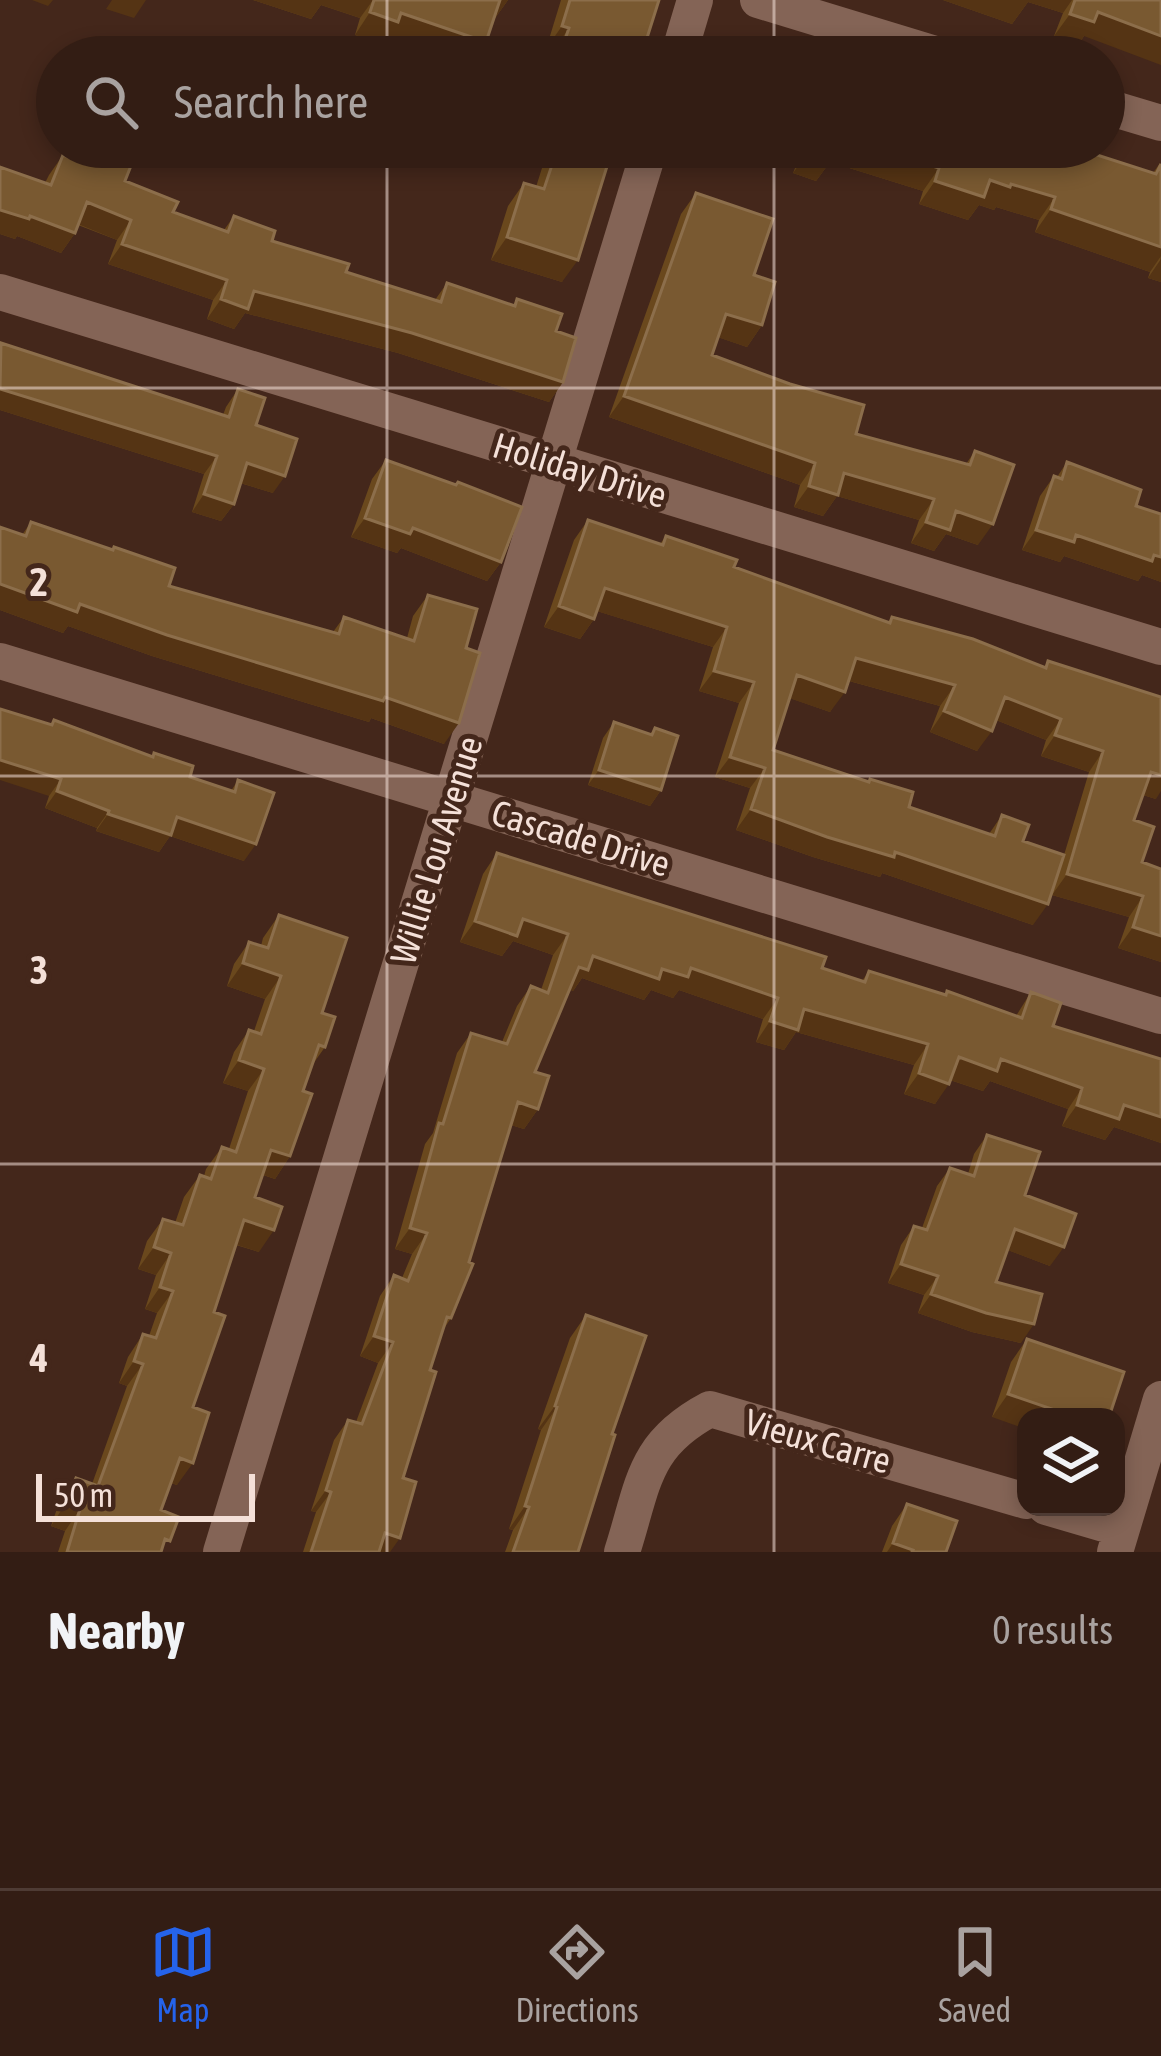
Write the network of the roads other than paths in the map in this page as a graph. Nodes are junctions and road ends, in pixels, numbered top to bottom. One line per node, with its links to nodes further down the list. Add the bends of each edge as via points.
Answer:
1 (695, 0): 3 (street)
2 (758, 0): 4 (street)
3 (684, 36)
4 (876, 36)
5 (1125, 112): 6 (street)
6 (1161, 123)
7 (644, 168): 9 (street, Willie Lou Avenue)
8 (0, 292): 9 (street, Holiday Drive)
9 (554, 462): 10 (street, Holiday Drive); 12 (street, Willie Lou Avenue)
10 (1161, 647)
11 (0, 661): 12 (street, Cascade Drive)
12 (452, 798): 13 (street, Cascade Drive); 18 (street, Willie Lou Avenue)
13 (1161, 1016)
14 (1161, 1400): 17 (street)
15 (1017, 1498): 19 (street, Vieux Carre, via 710,1409 655,1452)
16 (1066, 1516): 17 (street)
17 (1118, 1540)
18 (221, 1552)
19 (622, 1552)

